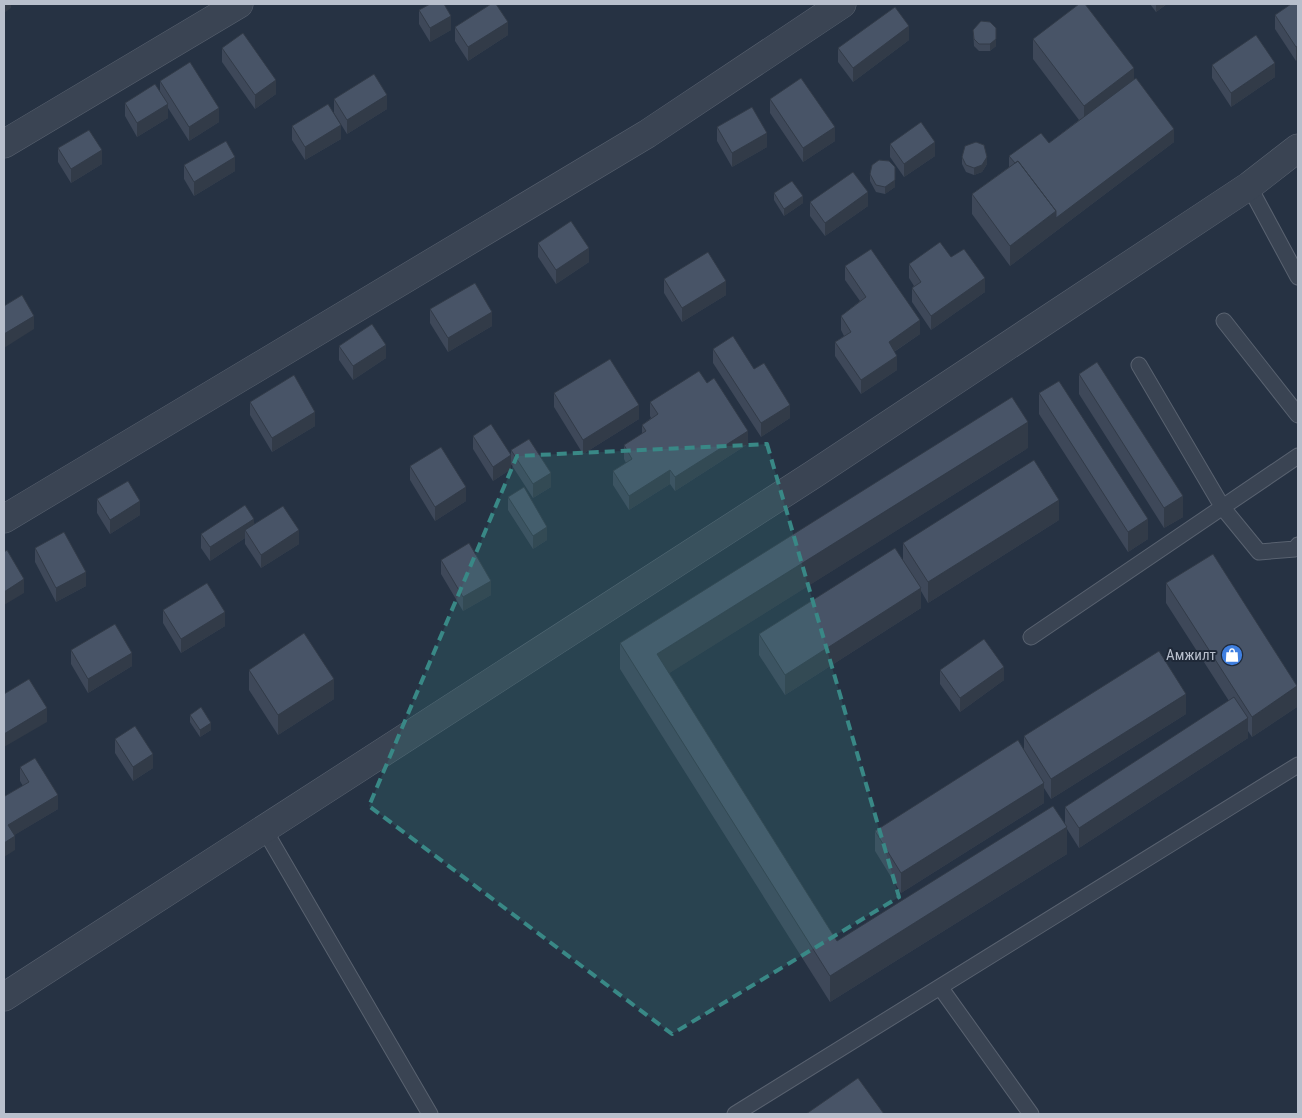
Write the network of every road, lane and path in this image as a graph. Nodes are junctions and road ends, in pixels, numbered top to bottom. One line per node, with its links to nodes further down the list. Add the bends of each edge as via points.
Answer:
1 (239, 4): 3 (street)
2 (842, 4): 12 (street, via 647,134)
3 (4, 144)
4 (1298, 148): 5 (street)
5 (1249, 186): 6 (lane); 16 (street, via 822,469)
6 (1298, 277)
7 (1224, 321): 9 (lane)
8 (1139, 364): 11 (lane)
9 (1298, 415)
10 (1298, 456): 11 (lane)
11 (1223, 508): 13 (lane, via 1259,552 1295,549); 14 (lane)
12 (4, 519)
13 (1298, 545)
14 (1031, 637)
15 (1298, 765): 17 (lane)
16 (264, 829): 18 (street); 19 (lane)
17 (940, 987): 20 (lane); 21 (lane)
18 (4, 997)
19 (430, 1114)
20 (735, 1114)
21 (1030, 1114)

